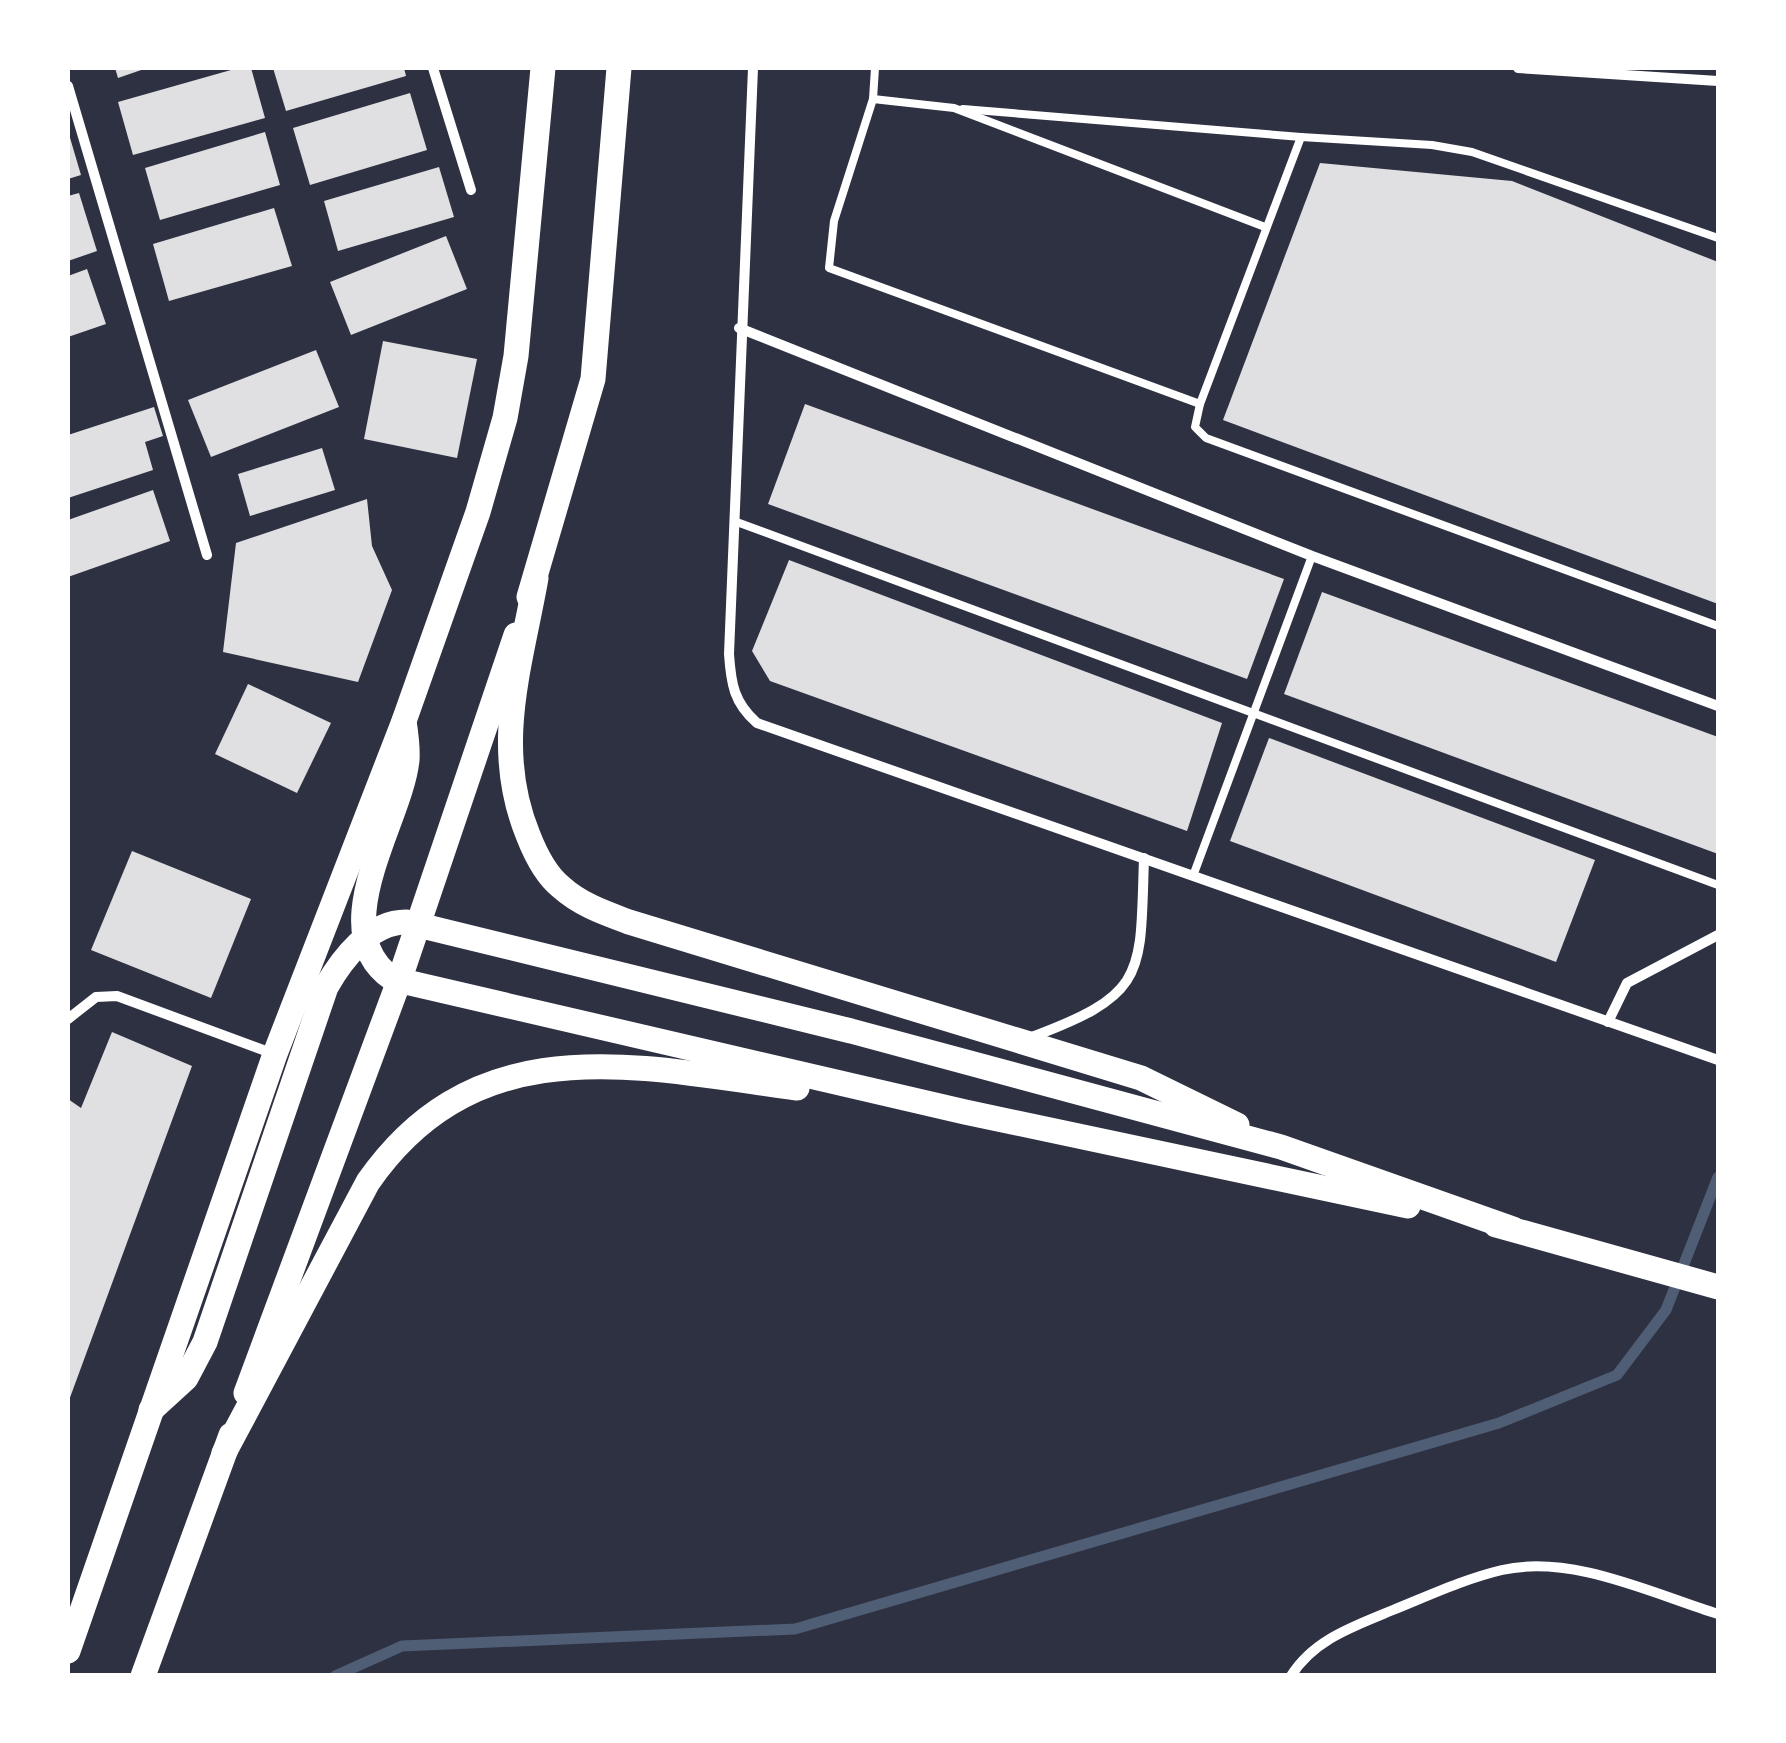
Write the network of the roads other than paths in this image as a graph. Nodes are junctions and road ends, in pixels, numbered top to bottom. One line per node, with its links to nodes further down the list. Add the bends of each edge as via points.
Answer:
1 (433, 68): 14 (street)
2 (543, 68): 26 (main road, via 528,254 505,418)
3 (618, 68): 22 (main road, via 593,379)
4 (753, 68): 17 (street)
5 (876, 68): 11 (lane)
6 (1518, 68): 8 (street)
7 (1697, 68): 8 (lane)
8 (1699, 80): 9 (street)
9 (1718, 82)
10 (68, 86): 20 (street)
11 (873, 100): 12 (lane); 18 (lane, via 834,220 829,268)
12 (954, 108): 13 (lane); 15 (lane)
13 (1301, 137): 15 (lane); 16 (lane, via 1472,152)
14 (471, 190)
15 (1264, 227): 18 (lane)
16 (1718, 238)
17 (739, 328): 19 (street); 21 (street)
18 (1200, 404): 23 (lane, via 1195,428 1206,438)
19 (734, 521): 25 (lane); 27 (street, via 730,678 742,711 757,723)
20 (208, 554)
21 (1312, 556): 24 (street); 25 (lane)
22 (536, 578): 30 (main road); 36 (main road, via 507,737 509,776 534,852 558,886 629,922)
23 (1718, 626)
24 (1718, 706)
25 (1254, 712): 28 (lane); 29 (lane)
26 (404, 721): 32 (main road, via 407,762 369,879); 37 (main road)
27 (1144, 858): 28 (street); 36 (street, via 1143,942 1127,984 1101,1006)
28 (1192, 876): 35 (street)
29 (1718, 885)
30 (418, 925): 32 (main road, via 390,922); 33 (main road); 40 (main road, via 851,1031)
31 (1718, 935): 35 (street, via 1627,983)
32 (366, 939): 33 (main road, via 382,972); 43 (main road, via 326,987 205,1342 186,1378)
33 (399, 981): 39 (main road); 44 (main road)
34 (68, 1019): 37 (street, via 96,997 117,996)
35 (1608, 1022): 38 (street)
36 (1023, 1040): 40 (main road, via 1154,1084)
37 (275, 1054): 43 (main road)
38 (1718, 1060)
39 (965, 1112): 41 (main road); 44 (main road, via 602,1064 499,1078 452,1100 392,1148)
40 (1281, 1148): 41 (main road)
41 (1513, 1229): 42 (main road)
42 (1718, 1287)
43 (151, 1410): 46 (main road)
44 (224, 1452): 47 (main road)
45 (1718, 1614): 48 (street, via 1590,1574 1504,1569 1341,1631)
46 (68, 1652)
47 (143, 1676)
48 (1291, 1676)

